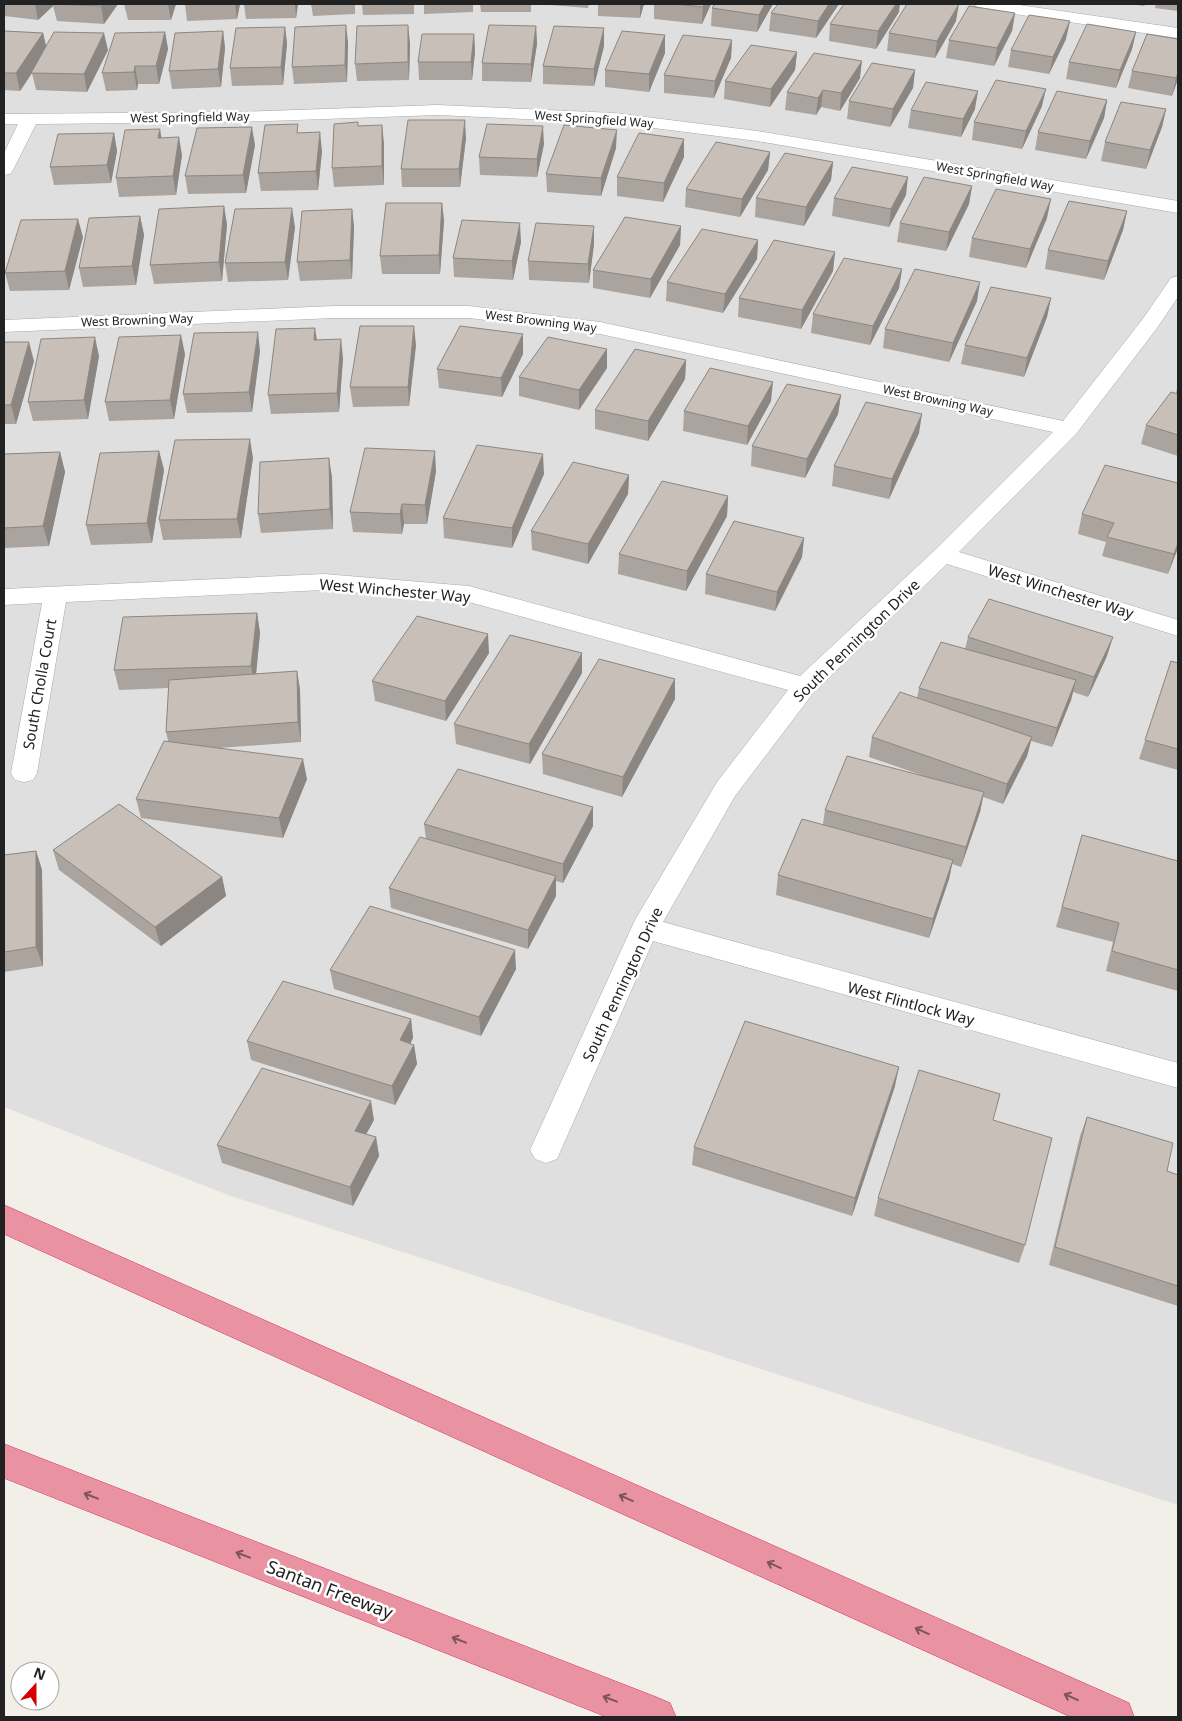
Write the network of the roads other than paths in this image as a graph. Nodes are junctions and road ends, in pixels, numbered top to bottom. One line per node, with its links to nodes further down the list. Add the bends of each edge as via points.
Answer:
1 (981, 4): 2 (street)
2 (1178, 33)
3 (4, 119): 4 (street, West Springfield Way)
4 (30, 120): 5 (street); 6 (street, West Springfield Way, via 438,110 614,118 757,136)
5 (4, 170)
6 (1178, 207)
7 (1178, 282): 9 (street, South Pennington Drive, via 1150,324)
8 (4, 326): 9 (street, West Browning Way, via 334,312 469,312 600,328)
9 (1068, 428): 10 (street, South Pennington Drive)
10 (943, 555): 13 (street, West Winchester Way); 14 (street, South Pennington Drive)
11 (55, 596): 12 (street, West Winchester Way); 14 (street, West Winchester Way, via 324,582 469,594); 15 (street, South Cholla Court)
12 (4, 597)
13 (1178, 628)
14 (805, 686): 16 (street, South Pennington Drive, via 726,789)
15 (24, 773)
16 (645, 928): 17 (street, West Flintlock Way); 18 (street, South Pennington Drive)
17 (1178, 1076)
18 (546, 1150)
19 (4, 1219): 22 (highway, one-way to 19)
20 (4, 1461): 21 (highway, Santan Freeway, one-way to 20)
21 (656, 1717)
22 (1115, 1717)

